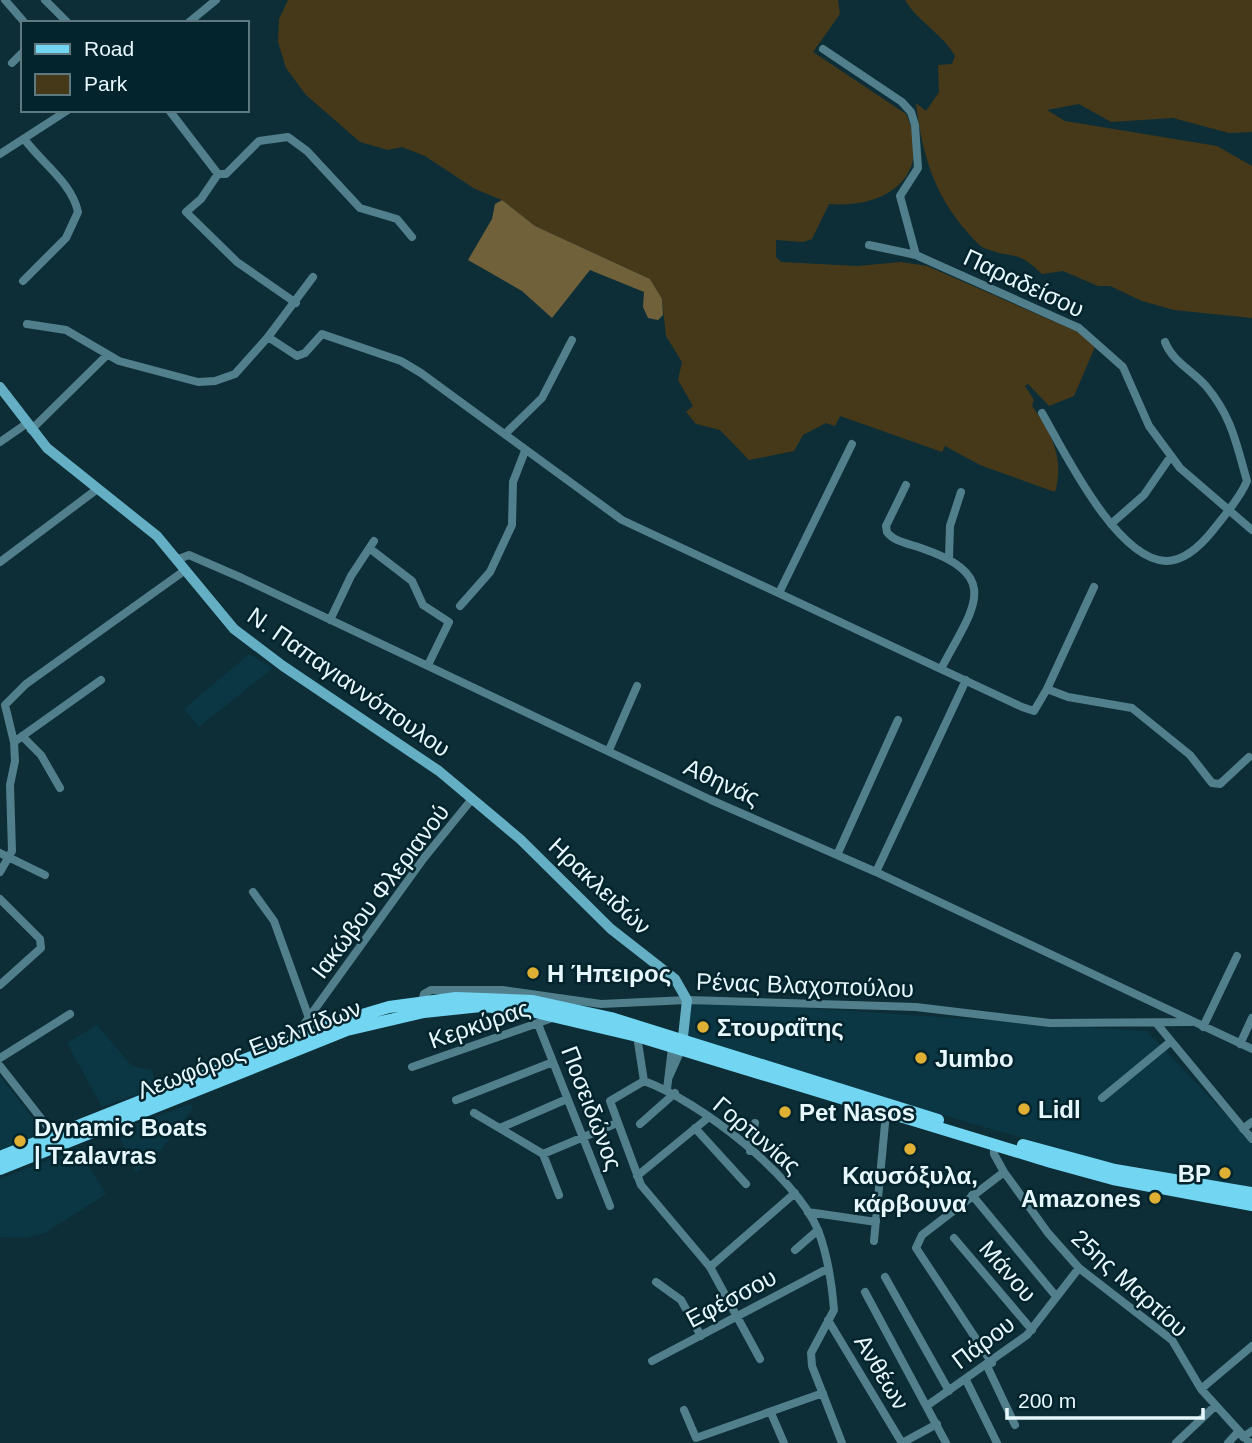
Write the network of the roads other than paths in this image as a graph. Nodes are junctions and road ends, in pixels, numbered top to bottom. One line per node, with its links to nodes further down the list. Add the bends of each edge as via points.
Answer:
1 (6, 0): 4 (street)
2 (44, 0): 5 (street)
3 (216, 0): 6 (street)
4 (23, 21)
5 (66, 21)
6 (190, 21)
7 (823, 49): 17 (street, via 902,102 911,113 918,167 900,196)
8 (21, 54): 9 (street)
9 (12, 63)
10 (65, 112): 12 (street)
11 (171, 112): 14 (street)
12 (25, 140): 13 (street); 19 (street, via 71,191 78,212 66,238)
13 (0, 153)
14 (218, 174): 15 (street, via 226,174 259,141 288,137 360,208 397,219); 20 (street, via 186,212 237,262)
15 (412, 237)
16 (869, 245): 17 (street, Παραδείσου)
17 (916, 255): 33 (street, Παραδείσου, via 1079,328 1123,368 1149,426)
18 (313, 277): 20 (street)
19 (23, 281)
20 (296, 303): 22 (street)
21 (27, 324): 25 (street, via 66,330)
22 (268, 337): 25 (street, via 234,374 215,381 179,379); 29 (street, via 297,356 321,334 401,361 464,401)
23 (572, 341): 29 (street, via 542,398)
24 (1165, 342): 37 (street, via 1168,351 1205,384 1229,417 1247,481)
25 (106, 356): 28 (street)
26 (0, 387): 28 (street, Ν. Παπαγιαννόπουλου)
27 (1042, 413): 38 (street, via 1086,492)
28 (29, 427): 30 (street); 35 (street, Ν. Παπαγιαννόπουλου)
29 (505, 435): 32 (street)
30 (0, 442)
31 (852, 444): 47 (street)
32 (525, 451): 47 (street, via 622,520); 48 (street, via 513,482 512,525 490,572)
33 (1171, 456): 37 (street, Παραδείσου); 38 (street, via 1144,495)
34 (906, 485): 42 (street, via 886,526 887,533)
35 (96, 490): 43 (street, Ν. Παπαγιαννόπουλου, via 157,536); 44 (street)
36 (961, 492): 42 (street, via 950,526)
37 (1230, 508): 38 (street, via 1198,548 1167,561 1152,557); 39 (street, Παραδείσου)
38 (1111, 524)
39 (1252, 530)
40 (374, 541): 49 (street)
41 (373, 551): 50 (street, via 412,581 423,605 449,622)
42 (949, 557): 51 (street, via 964,568 974,584 975,601)
43 (176, 560): 45 (street, Ν. Παπαγιαννόπουλου); 49 (street, Αθηνάς, via 189,555)
44 (0, 562)
45 (184, 571): 58 (street, via 9,698 5,705); 62 (street, Ν. Παπαγιαννόπουλου, via 234,629)
46 (1094, 587): 55 (street)
47 (779, 593): 51 (street)
48 (460, 606)
49 (330, 620): 50 (street, Αθηνάς)
50 (428, 665): 59 (street, Αθηνάς)
51 (942, 667): 53 (street)
52 (101, 680): 57 (street)
53 (966, 680): 55 (street, via 1034,711); 67 (street)
54 (637, 687): 59 (street)
55 (1047, 689): 60 (street, via 1132,708 1190,755 1212,783 1220,784)
56 (898, 720): 64 (street)
57 (23, 736): 58 (street); 61 (street, via 41,755)
58 (14, 742): 65 (street)
59 (609, 750): 64 (street, Αθηνάς)
60 (1249, 757)
61 (60, 788)
62 (472, 799): 74 (street, Ηρακλειδών, via 520,839 611,929 675,979); 77 (street, Ιακώβου Φλεριανού)
63 (0, 853): 65 (street)
64 (837, 855): 67 (street, Αθηνάς)
65 (9, 859): 66 (street); 68 (street)
66 (0, 872)
67 (876, 872): 79 (street, Αθηνάς)
68 (45, 875)
69 (253, 892): 77 (street, via 274,921)
70 (0, 899): 72 (street, via 40,939 41,948)
71 (1237, 956): 82 (street)
72 (0, 985)
73 (422, 1002): 74 (street, Ρένας Βλαχοπούλου, via 426,991 469,989 537,993 587,1004); 84 (main road, Λεωφόρος Ευελπίδων, via 368,1013); 86 (main road, Λεωφόρος Ευελπίδων, via 482,997 533,1001 611,1018)
74 (686, 1005): 81 (street, Ρένας Βλαχοπούλου, via 916,1007 1050,1023); 86 (street)
75 (70, 1014): 89 (street)
76 (558, 1016): 80 (street, Κερκύρας); 83 (main road, Λεωφόρος Ευελπίδων); 115 (main road, Λεωφόρος Ευελπίδων, via 481,1006 371,1023)
77 (309, 1018): 84 (street, Ιακώβου Φλεριανού)
78 (1252, 1018): 87 (street)
79 (1194, 1022): 81 (street, Ρένας Βλαχοπούλου); 82 (street, Αθηνάς)
80 (538, 1024): 90 (street, Ποσειδώνος); 92 (street, Κερκύρας)
81 (1157, 1024): 85 (street)
82 (1203, 1027): 87 (street, Αθηνάς)
83 (637, 1036): 86 (main road, Λεωφόρος Ευελπίδων); 93 (street)
84 (293, 1039): 108 (main road, Λεωφόρος Ευελπίδων)
85 (1170, 1042): 95 (street); 107 (street)
86 (677, 1044): 94 (street, via 669,1077); 98 (main road, Λεωφόρος Ευελπίδων); 120 (main road, Λεωφόρος Ευελπίδων, via 1115,1170)
87 (1240, 1044): 88 (street, Αθηνάς)
88 (1252, 1049)
89 (0, 1058)
90 (552, 1062): 96 (street, Ποσειδώνος); 97 (street)
91 (0, 1066): 108 (street)
92 (412, 1067)
93 (644, 1081): 94 (street, Γορτυνίας); 103 (street, via 610,1101)
94 (671, 1091): 100 (street, Γορτυνίας); 104 (street)
95 (1102, 1098)
96 (567, 1099): 105 (street); 109 (street, Ποσειδώνος)
97 (456, 1100)
98 (886, 1113): 111 (main road, Λεωφόρος Ευελπίδων); 126 (street)
99 (474, 1114): 105 (street)
100 (709, 1117): 106 (street); 112 (street, Γορτυνίας)
101 (755, 1122): 112 (street)
102 (1252, 1122): 107 (street)
103 (617, 1123): 109 (street); 117 (street)
104 (640, 1124)
105 (500, 1128): 113 (street)
106 (695, 1128): 117 (street); 118 (street)
107 (1243, 1129): 110 (street)
108 (54, 1135): 114 (main road, Λεωφόρος Ευελπίδων)
109 (582, 1138): 113 (street); 124 (street, Ποσειδώνος)
110 (1252, 1139)
111 (994, 1145): 116 (street, 25ης Μαρτίου); 123 (main road, Λεωφόρος Ευελπίδων, via 1102,1176)
112 (750, 1151): 119 (street, Γορτυνίας)
113 (543, 1154): 121 (street)
114 (0, 1157)
115 (0, 1169)
116 (1004, 1172): 122 (street); 132 (street, 25ης Μαρτίου)
117 (637, 1176): 131 (street)
118 (746, 1185)
119 (795, 1193): 125 (street, Γορτυνίας); 131 (street)
120 (1252, 1193)
121 (559, 1195)
122 (972, 1195): 137 (street); 145 (street, via 922,1235 916,1248)
123 (1252, 1205)
124 (610, 1206)
125 (808, 1212): 126 (street); 127 (street, Γορτυνίας)
126 (876, 1222): 129 (street)
127 (818, 1230): 130 (street); 133 (street, Γορτυνίας)
128 (954, 1238): 140 (street, Μάνου)
129 (874, 1241)
130 (795, 1250)
131 (709, 1267): 138 (street)
132 (1079, 1268): 137 (street, Πάρου); 147 (street, 25ης Μαρτίου, via 1172,1340)
133 (827, 1269): 138 (street, Εφέσσου); 139 (street, Γορτυνίας, via 834,1310)
134 (886, 1277): 148 (street)
135 (656, 1282): 141 (street, via 681,1300)
136 (865, 1292): 150 (street)
137 (1055, 1295): 140 (street, Πάρου)
138 (737, 1317): 141 (street, Εφέσσου); 143 (street)
139 (828, 1320): 149 (street, Γορτυνίας, via 811,1353); 161 (street, Ανθέων)
140 (1032, 1330): 145 (street, Πάρου)
141 (701, 1336): 144 (street, Εφέσσου)
142 (1252, 1346): 147 (street)
143 (760, 1359)
144 (652, 1361)
145 (989, 1365): 146 (street, Πάρου); 155 (street)
146 (966, 1380): 148 (street, Πάρου); 163 (street)
147 (1200, 1389): 151 (street, 25ης Μαρτίου)
148 (950, 1391): 150 (street, Πάρου)
149 (823, 1393): 153 (street); 160 (street, Γορτυνίας)
150 (928, 1405): 154 (street)
151 (1215, 1406): 157 (street, 25ης Μαρτίου); 164 (street)
152 (684, 1410): 153 (street, via 696,1438)
153 (771, 1413): 159 (street)
154 (937, 1424): 158 (street); 162 (street)
155 (1015, 1425)
156 (1252, 1431): 157 (street)
157 (1244, 1437): 165 (street)
158 (917, 1439): 161 (street)
159 (783, 1443)
160 (842, 1443)
161 (902, 1443)
162 (947, 1443)
163 (998, 1443)
164 (1176, 1443)
165 (1228, 1443)

